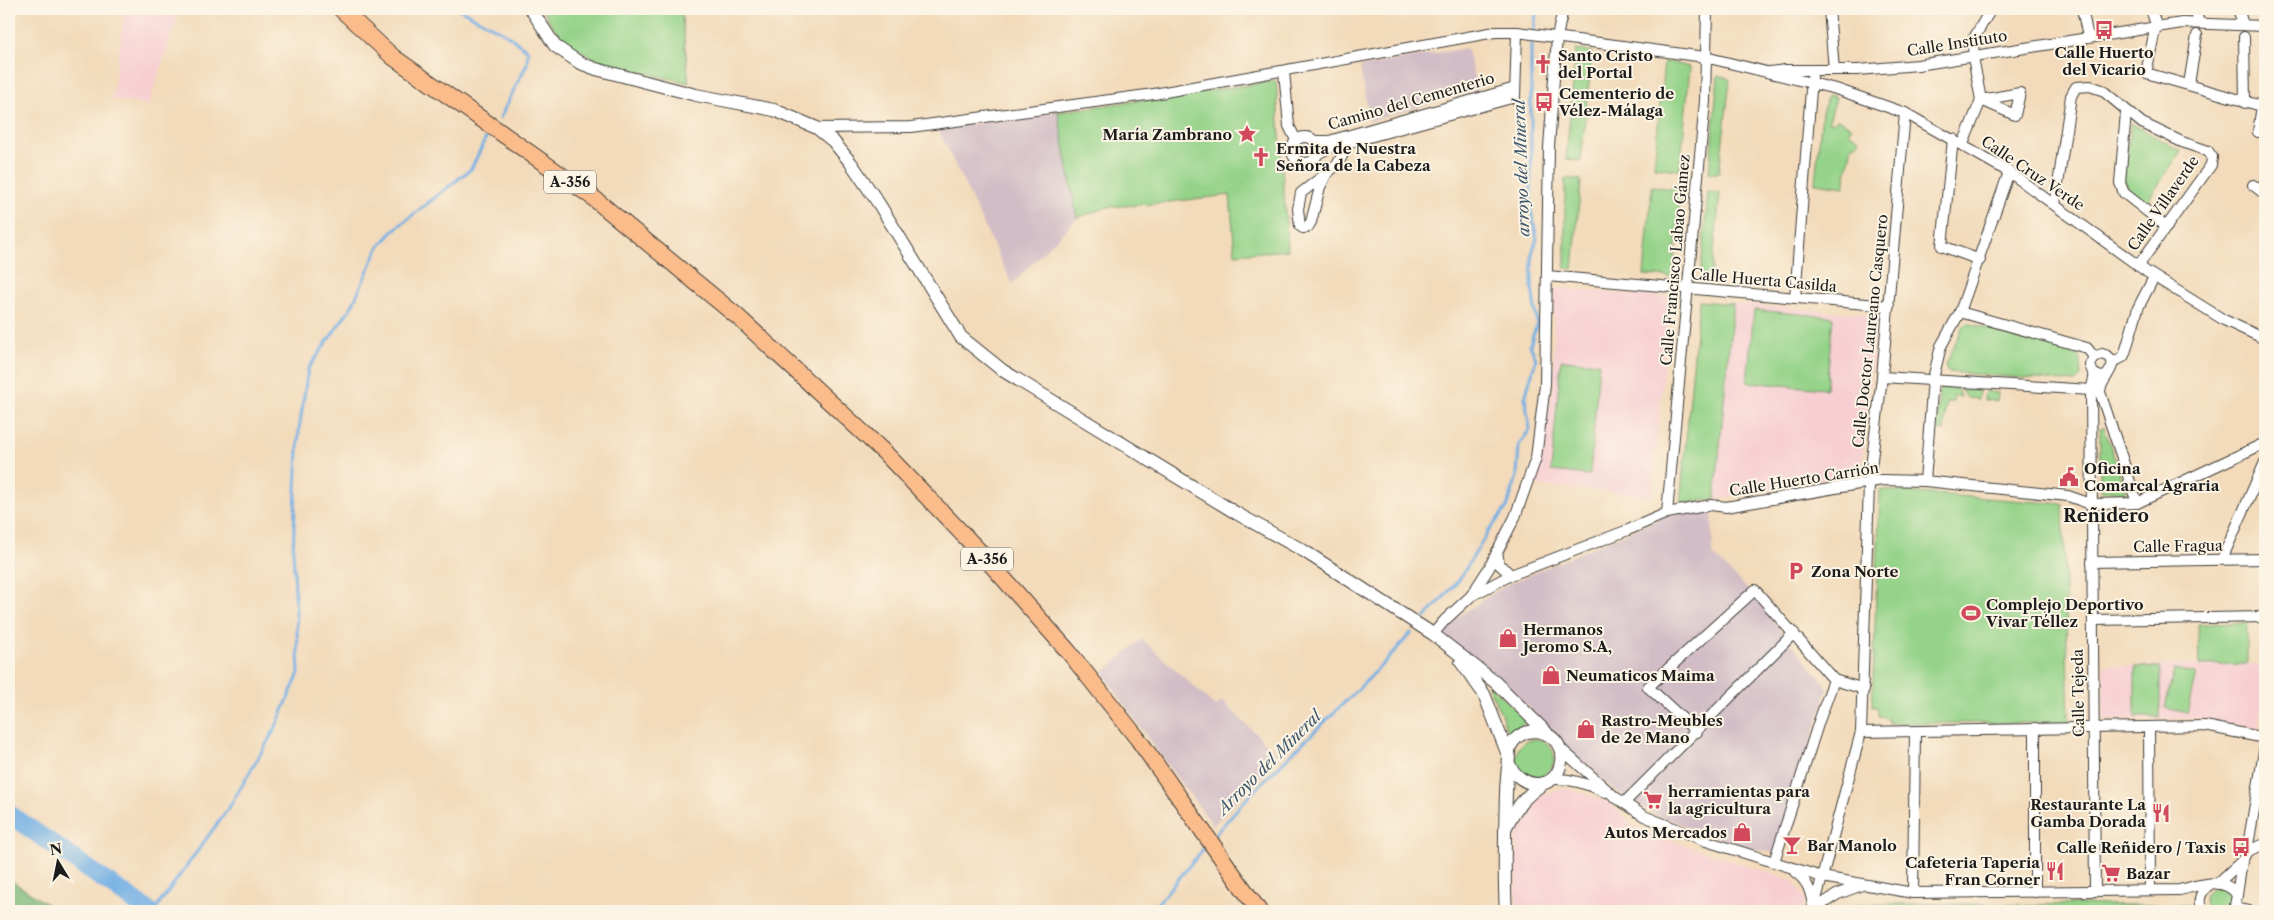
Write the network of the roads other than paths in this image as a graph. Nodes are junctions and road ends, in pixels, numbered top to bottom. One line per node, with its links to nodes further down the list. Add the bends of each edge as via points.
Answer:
1 (341, 9): 17 (main road, A-356)
2 (348, 9): 17 (main road)
3 (531, 9): 35 (street, via 555,46 596,70 774,110)
4 (1563, 9): 21 (street)
5 (1707, 9): 23 (street, Calle Francisco Labao Gámez)
6 (1829, 9): 25 (street)
7 (1991, 9): 22 (street, via 1974,38)
8 (2082, 9): 20 (street)
9 (2152, 9): 14 (street)
10 (2195, 9): 12 (street)
11 (2238, 9): 13 (street)
12 (2199, 23): 13 (street); 14 (street)
13 (2243, 24): 15 (street)
14 (2156, 26): 20 (street); 28 (street, via 2146,73)
15 (2265, 26)
16 (1517, 32): 21 (street, Calle Cruz Verde); 24 (street, Calle Cruz Verde, via 1495,32); 30 (street, Camino del Cementerio)
17 (368, 34): 116 (main road, A-356, via 393,57 591,196 738,317 885,453 980,552 1068,652 1138,738)
18 (2197, 35): 28 (street)
19 (2244, 36): 31 (street)
20 (2088, 37): 22 (street, Calle Instituto)
21 (1557, 38): 23 (street, Calle Cruz Verde); 51 (street, via 1549,147)
22 (1974, 57): 25 (street, Calle Instituto); 40 (street, via 1982,100)
23 (1705, 58): 26 (street, Calle Cruz Verde); 53 (street, Calle Francisco Labao Gámez, via 1705,102)
24 (1284, 71): 35 (street, Calle Cruz Verde, via 1154,94 911,126); 38 (street, via 1289,126)
25 (1825, 72): 26 (street, Calle Cruz Verde); 27 (street, via 1812,75); 29 (street, via 1823,84)
26 (1764, 73): 27 (street, Calle Cruz Verde)
27 (1812, 84): 29 (street, Calle Cruz Verde); 54 (street)
28 (2189, 84): 31 (street)
29 (1827, 87): 34 (street, Calle Cruz Verde)
30 (1515, 93): 39 (street, Camino del Cementerio); 41 (street, Camino del Cementerio)
31 (2245, 103): 32 (street)
32 (2263, 107): 36 (street)
33 (2126, 112): 47 (street, via 2102,90 2090,86 2076,87 2071,96); 48 (street, via 2120,183 2124,193); 48 (street, Calle Villaverde, via 2156,130 2208,151 2212,157 2211,165)
34 (1905, 113): 37 (street, Calle Cruz Verde); 55 (street, Calle Doctor Laureano Casquero)
35 (817, 128): 81 (street, via 833,141 862,179 961,337 1002,370 1304,551)
36 (2258, 132)
37 (1952, 139): 40 (street, Calle Cruz Verde); 49 (street, via 1942,246)
38 (1296, 140): 39 (street, via 1304,136); 42 (street, via 1291,152 1299,162 1312,161)
39 (1315, 141): 42 (street)
40 (1962, 144): 43 (street, Calle Cruz Verde)
41 (1343, 145): 42 (street, Camino del Cementerio); 44 (street, via 1337,165)
42 (1317, 154)
43 (2009, 172): 47 (street, Calle Cruz Verde); 49 (street)
44 (1327, 173): 44 (street, via 1311,222 1303,228 1298,209 1301,192)
45 (2253, 185): 46 (street)
46 (2265, 194)
47 (2055, 205): 50 (street, Calle Cruz Verde)
48 (2167, 227): 50 (street, Calle Villaverde)
49 (1980, 260): 56 (street)
50 (2138, 266): 52 (street, Calle Cruz Verde)
51 (1547, 276): 53 (street, Calle Huerta Casilda); 72 (street, via 1545,385 1536,458 1515,517)
52 (2154, 277): 57 (street, Calle Cruz Verde, via 2224,320); 59 (street, via 2138,308 2125,353)
53 (1688, 289): 54 (street, Calle Huerta Casilda); 71 (street, Calle Francisco Labao Gámez)
54 (1796, 298): 55 (street, Calle Huerta Casilda)
55 (1889, 306): 62 (street, Calle Doctor Laureano Casquero)
56 (1960, 312): 58 (street, via 2086,348); 63 (street, via 1942,346)
57 (2265, 339)
58 (2094, 357): 59 (street, via 2102,354); 60 (street, via 2090,365)
59 (2112, 362): 61 (street, via 2113,367)
60 (2095, 375): 61 (street); 64 (street, Calle Tejeda)
61 (2107, 376): 69 (street, via 2101,383 2100,392)
62 (1882, 377): 63 (street); 68 (street, Calle Doctor Laureano Casquero)
63 (1933, 379): 64 (street); 67 (street)
64 (2091, 390): 70 (street, Calle Tejeda)
65 (2265, 443): 69 (street, Calle Huerto Carrión)
66 (2265, 462): 73 (street)
67 (1925, 481): 68 (street, Calle Huerto Carrión, via 1882,480); 70 (street, Calle Huerto Carrión, via 2068,496)
68 (1869, 484): 71 (street, Calle Huerto Carrión); 84 (street, Calle Doctor Laureano Casquero)
69 (2136, 503): 70 (street, Calle Huerto Carrión)
70 (2091, 504): 75 (street, Calle Tejeda)
71 (1667, 513): 76 (street, Calle Huerto Carrión)
72 (1497, 551): 76 (street, via 1499,564); 77 (street)
73 (2222, 559): 74 (street, Calle Fragua); 75 (street, Calle Fragua)
74 (2265, 559)
75 (2092, 562): 79 (street, Calle Tejeda)
76 (1511, 575): 77 (street, Calle Huerto Carrión)
77 (1470, 596): 81 (street)
78 (2265, 617): 79 (street)
79 (2093, 620): 87 (street, Calle Tejeda)
80 (1794, 633): 83 (street); 89 (street); 89 (street, via 1755,590 1648,687)
81 (1433, 634): 82 (street)
82 (1447, 645): 88 (street, via 1495,682); 95 (street, via 1484,694)
83 (1834, 680): 84 (street); 102 (street)
84 (1864, 689): 90 (street, Calle Doctor Laureano Casquero)
85 (2149, 727): 87 (street); 92 (street, via 2205,726); 107 (street)
86 (2035, 728): 87 (street); 91 (street); 110 (street)
87 (2094, 728): 109 (street, Calle Tejeda)
88 (1546, 732): 94 (street); 95 (street, via 1533,730 1516,738)
89 (1697, 732): 97 (street)
90 (1861, 732): 91 (street); 104 (street, Calle Doctor Laureano Casquero)
91 (1915, 732): 111 (street)
92 (2265, 738)
93 (2265, 746): 100 (street)
94 (1560, 748): 96 (street, via 1561,765); 97 (street)
95 (1508, 760): 96 (street, via 1519,779 1527,783); 98 (street)
96 (1547, 781): 97 (street, via 1565,778 1587,783); 98 (street, via 1526,796)
97 (1620, 800): 102 (street, via 1644,816 1706,841)
98 (1505, 829): 113 (street)
99 (2265, 844): 100 (street)
100 (2247, 851): 101 (street)
101 (2242, 861): 105 (street); 112 (street)
102 (1774, 862): 103 (street)
103 (1785, 866): 104 (street); 115 (street, via 1804,878)
104 (1822, 877): 106 (street); 115 (street, Calle Doctor Laureano Casquero)
105 (2214, 883): 108 (street); 112 (street, via 2233,888); 114 (street, via 2203,889 2199,897)
106 (1863, 885): 111 (street); 115 (street, via 1838,894)
107 (2150, 890): 108 (street); 109 (street)
108 (2179, 890): 114 (street)
109 (2095, 891): 110 (street)
110 (2035, 892): 111 (street)
111 (1913, 893)
112 (2237, 895): 118 (street)
113 (1506, 905): 117 (street)
114 (2201, 908)
115 (1814, 910)
116 (1259, 911)
117 (1511, 911)
118 (2234, 911): 119 (street)
119 (2249, 911)

